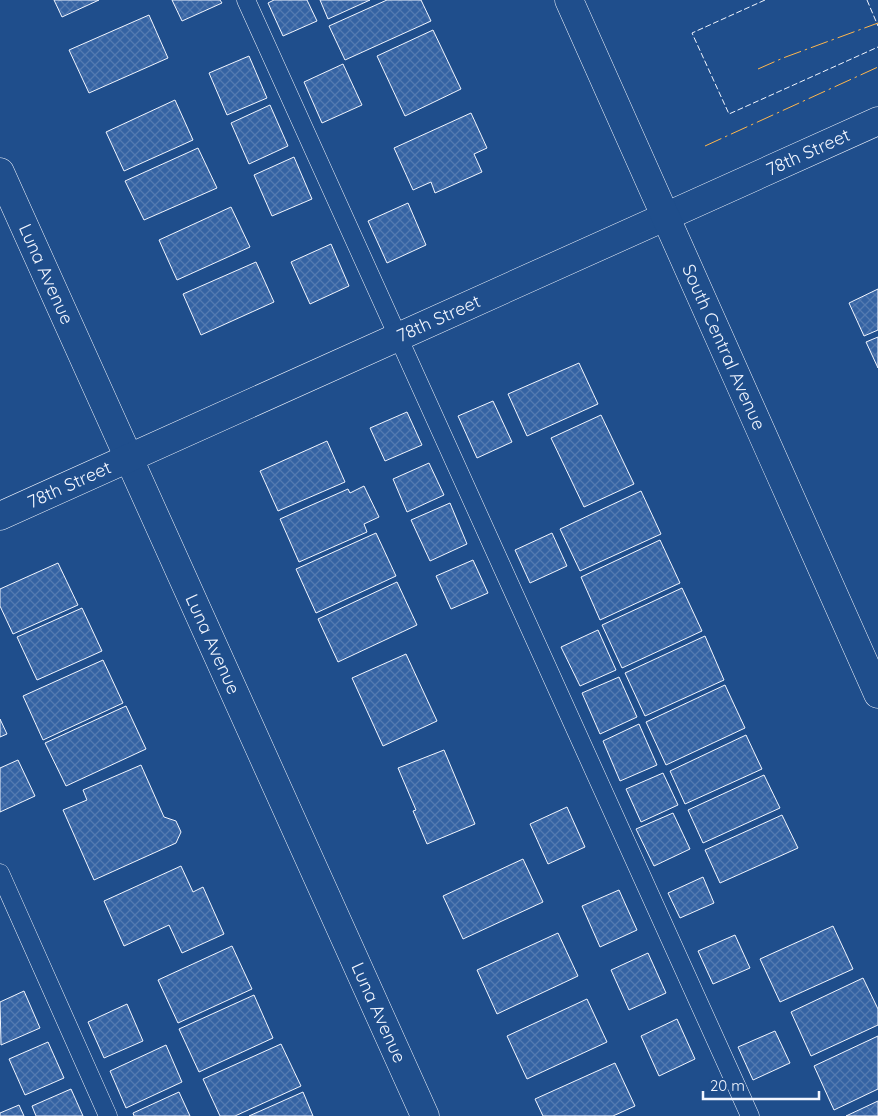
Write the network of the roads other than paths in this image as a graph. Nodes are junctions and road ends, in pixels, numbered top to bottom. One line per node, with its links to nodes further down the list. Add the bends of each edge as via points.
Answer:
1 (246, 0): 6 (lane)
2 (569, 0): 5 (street, South Central Avenue)
3 (878, 121): 5 (street, 78th Street)
4 (0, 172): 7 (street, Luna Avenue)
5 (665, 217): 6 (street, 78th Street); 9 (street, South Central Avenue)
6 (398, 335): 7 (street, 78th Street); 13 (lane)
7 (128, 458): 8 (street, 78th Street); 12 (street, Luna Avenue)
8 (0, 516)
9 (878, 694)
10 (0, 873): 11 (lane)
11 (108, 1116)
12 (425, 1116)
13 (750, 1116)

